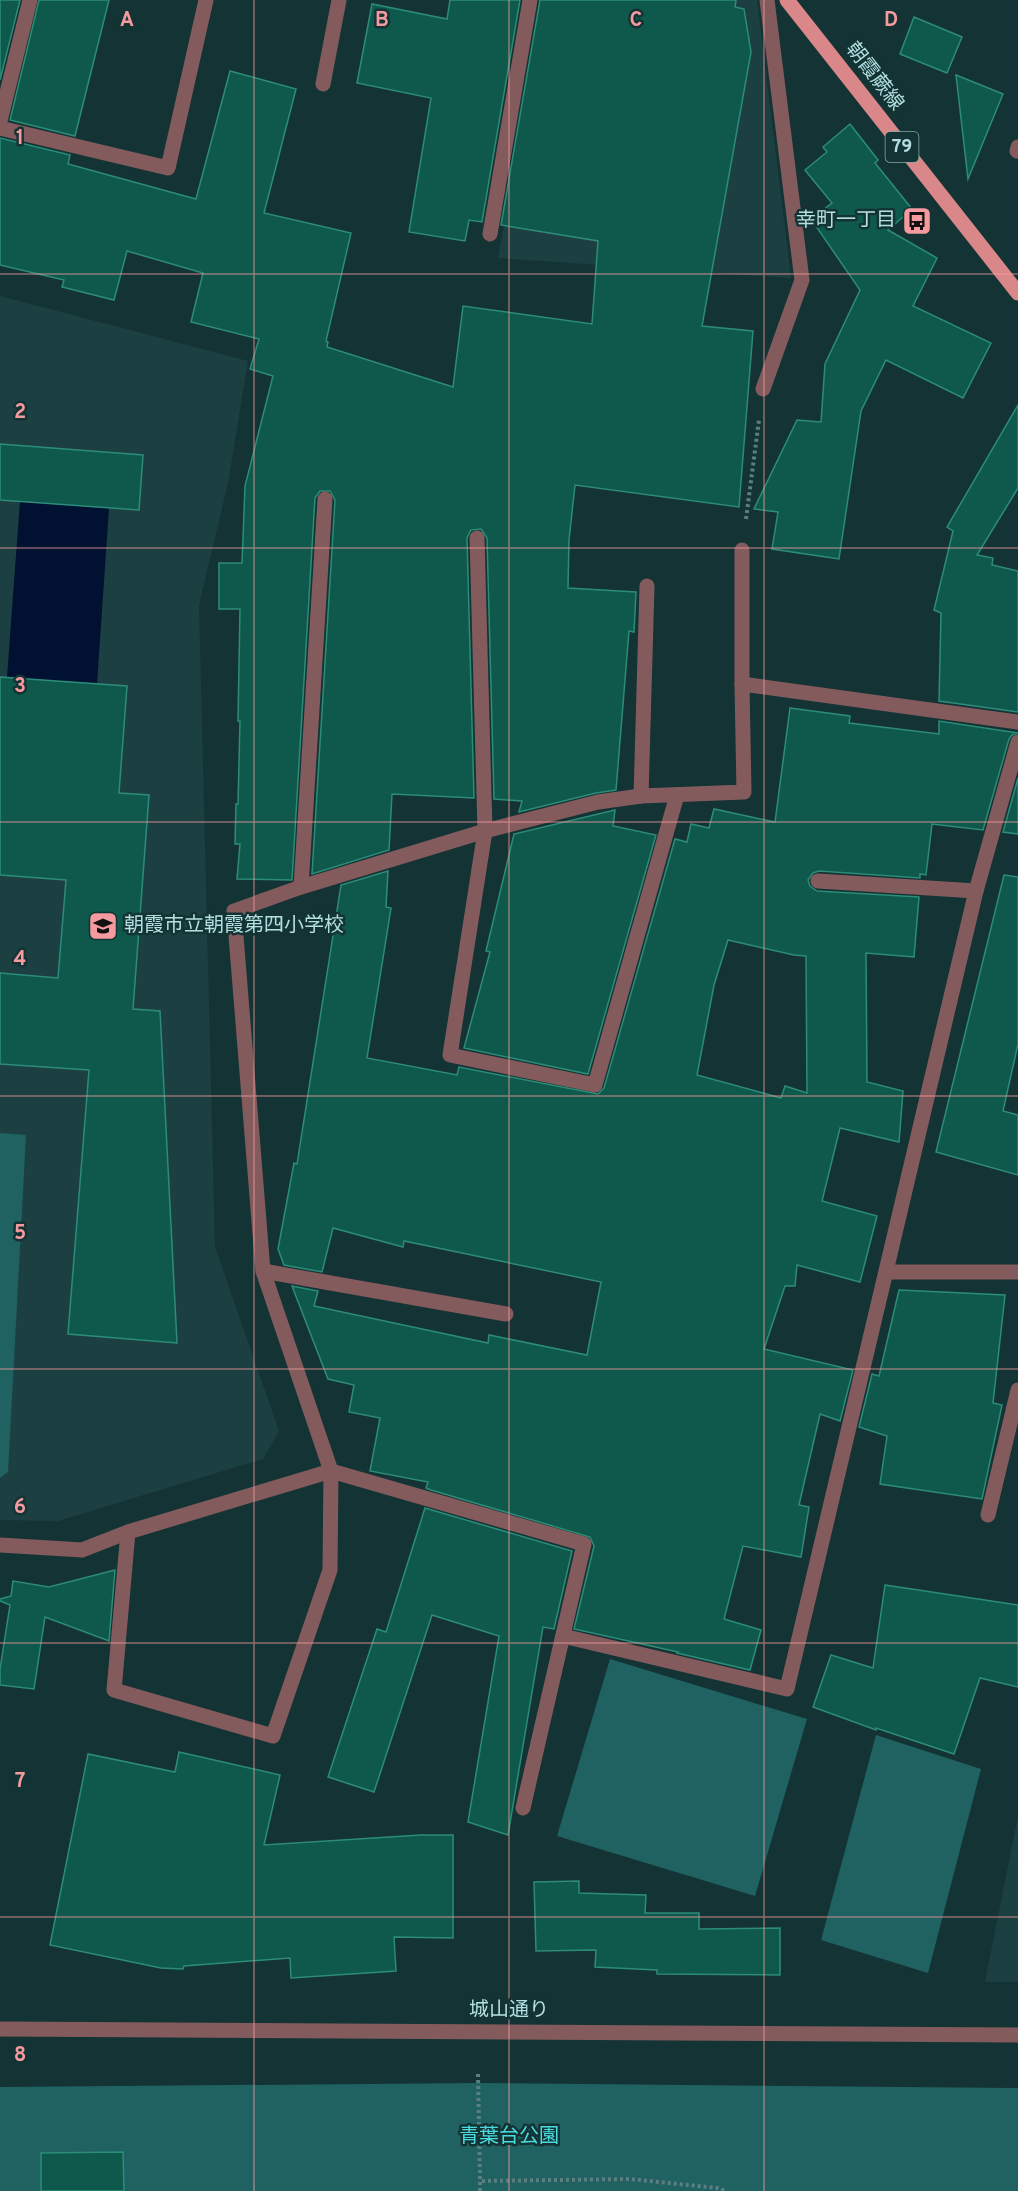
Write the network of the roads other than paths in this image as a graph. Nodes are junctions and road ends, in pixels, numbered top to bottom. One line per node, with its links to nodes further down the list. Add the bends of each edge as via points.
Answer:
1 (30, 0): 8 (street)
2 (206, 0): 9 (street, via 168,168)
3 (339, 0): 7 (street)
4 (530, 0): 10 (street)
5 (767, 0): 12 (street, via 802,280)
6 (787, 0): 11 (main road, 朝霞蕨線 / 79)
7 (322, 84)
8 (0, 121)
9 (0, 128)
10 (490, 234)
11 (1018, 293)
12 (763, 389)
13 (325, 499): 24 (street)
14 (477, 538): 22 (street)
15 (742, 550): 17 (street)
16 (647, 586): 21 (street)
17 (742, 684): 18 (street); 20 (street, via 744,792)
18 (1018, 722)
19 (1018, 742): 25 (street)
20 (677, 795): 21 (street); 22 (street, via 595,1085 450,1055)
21 (640, 796): 22 (street, via 598,801)
22 (485, 831): 24 (street)
23 (818, 881): 25 (street)
24 (301, 887): 26 (street, via 234,911)
25 (976, 891): 27 (street)
26 (263, 1271): 29 (street); 31 (street)
27 (887, 1272): 28 (street); 35 (street, via 787,1689)
28 (1018, 1272)
29 (506, 1314)
30 (1018, 1390): 32 (street)
31 (331, 1471): 33 (street); 33 (street, via 330,1570 273,1736 114,1690); 35 (street, via 584,1544)
32 (988, 1515)
33 (128, 1532): 34 (street, via 82,1550)
34 (0, 1545)
35 (563, 1636): 36 (street)
36 (523, 1809)
37 (0, 2029): 38 (street, 城山通り)
38 (1018, 2035)

